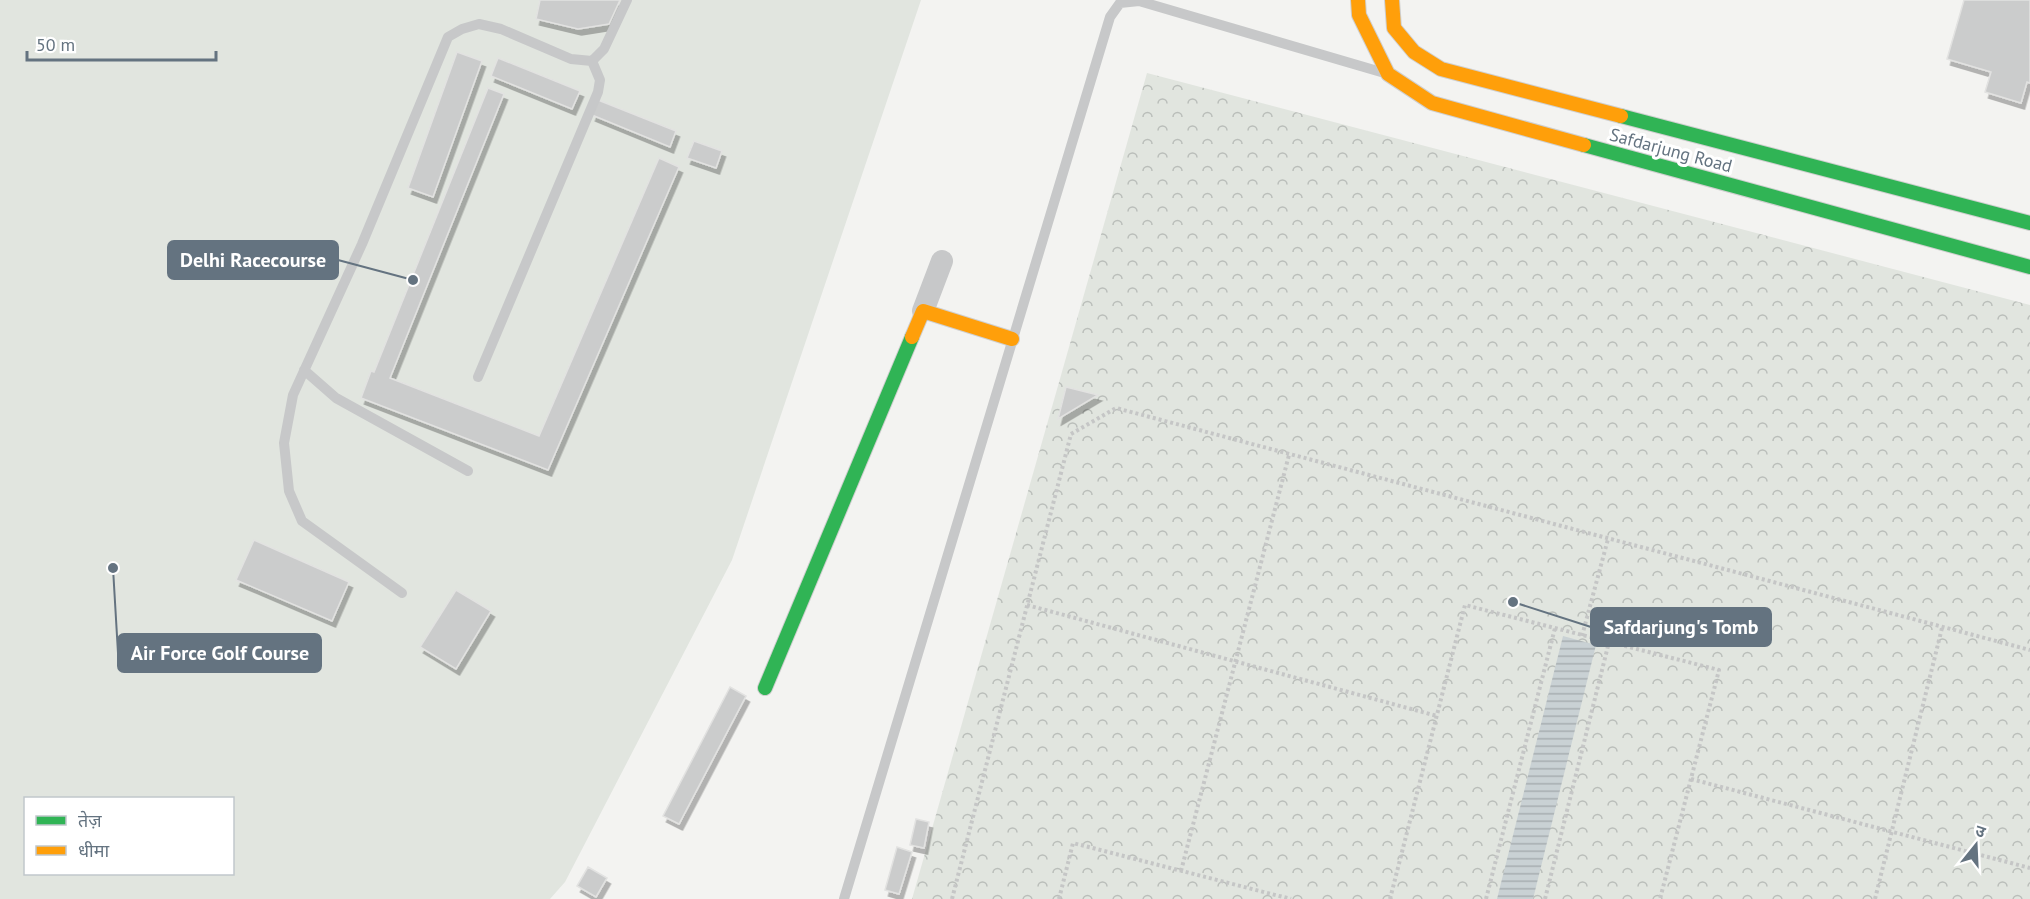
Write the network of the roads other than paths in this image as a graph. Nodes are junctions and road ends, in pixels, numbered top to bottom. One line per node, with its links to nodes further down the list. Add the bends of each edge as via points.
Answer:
1 (627, 0): 4 (lane, via 604,49)
2 (1358, 0): 6 (main road, via 1359,15)
3 (1392, 0): 5 (main road, Safdarjung Road, via 1394,27 1414,52)
4 (592, 61): 12 (lane, via 571,59 501,29 479,24 448,37 362,244); 13 (lane, via 600,80 598,92)
5 (1441, 69): 6 (lane); 7 (main road, Safdarjung Road)
6 (1388, 74): 9 (main road, Safdarjung Road, via 1432,103); 11 (lane, via 1139,1 1120,3 1110,16)
7 (2030, 223)
8 (942, 261): 10 (street)
9 (2030, 267)
10 (923, 311): 11 (main road); 16 (main road)
11 (1012, 339): 17 (lane)
12 (304, 370): 14 (lane, via 336,398); 15 (lane, via 293,395 284,444 289,491 297,511 302,521)
13 (478, 377)
14 (468, 471)
15 (402, 592)
16 (765, 688)
17 (844, 899)

